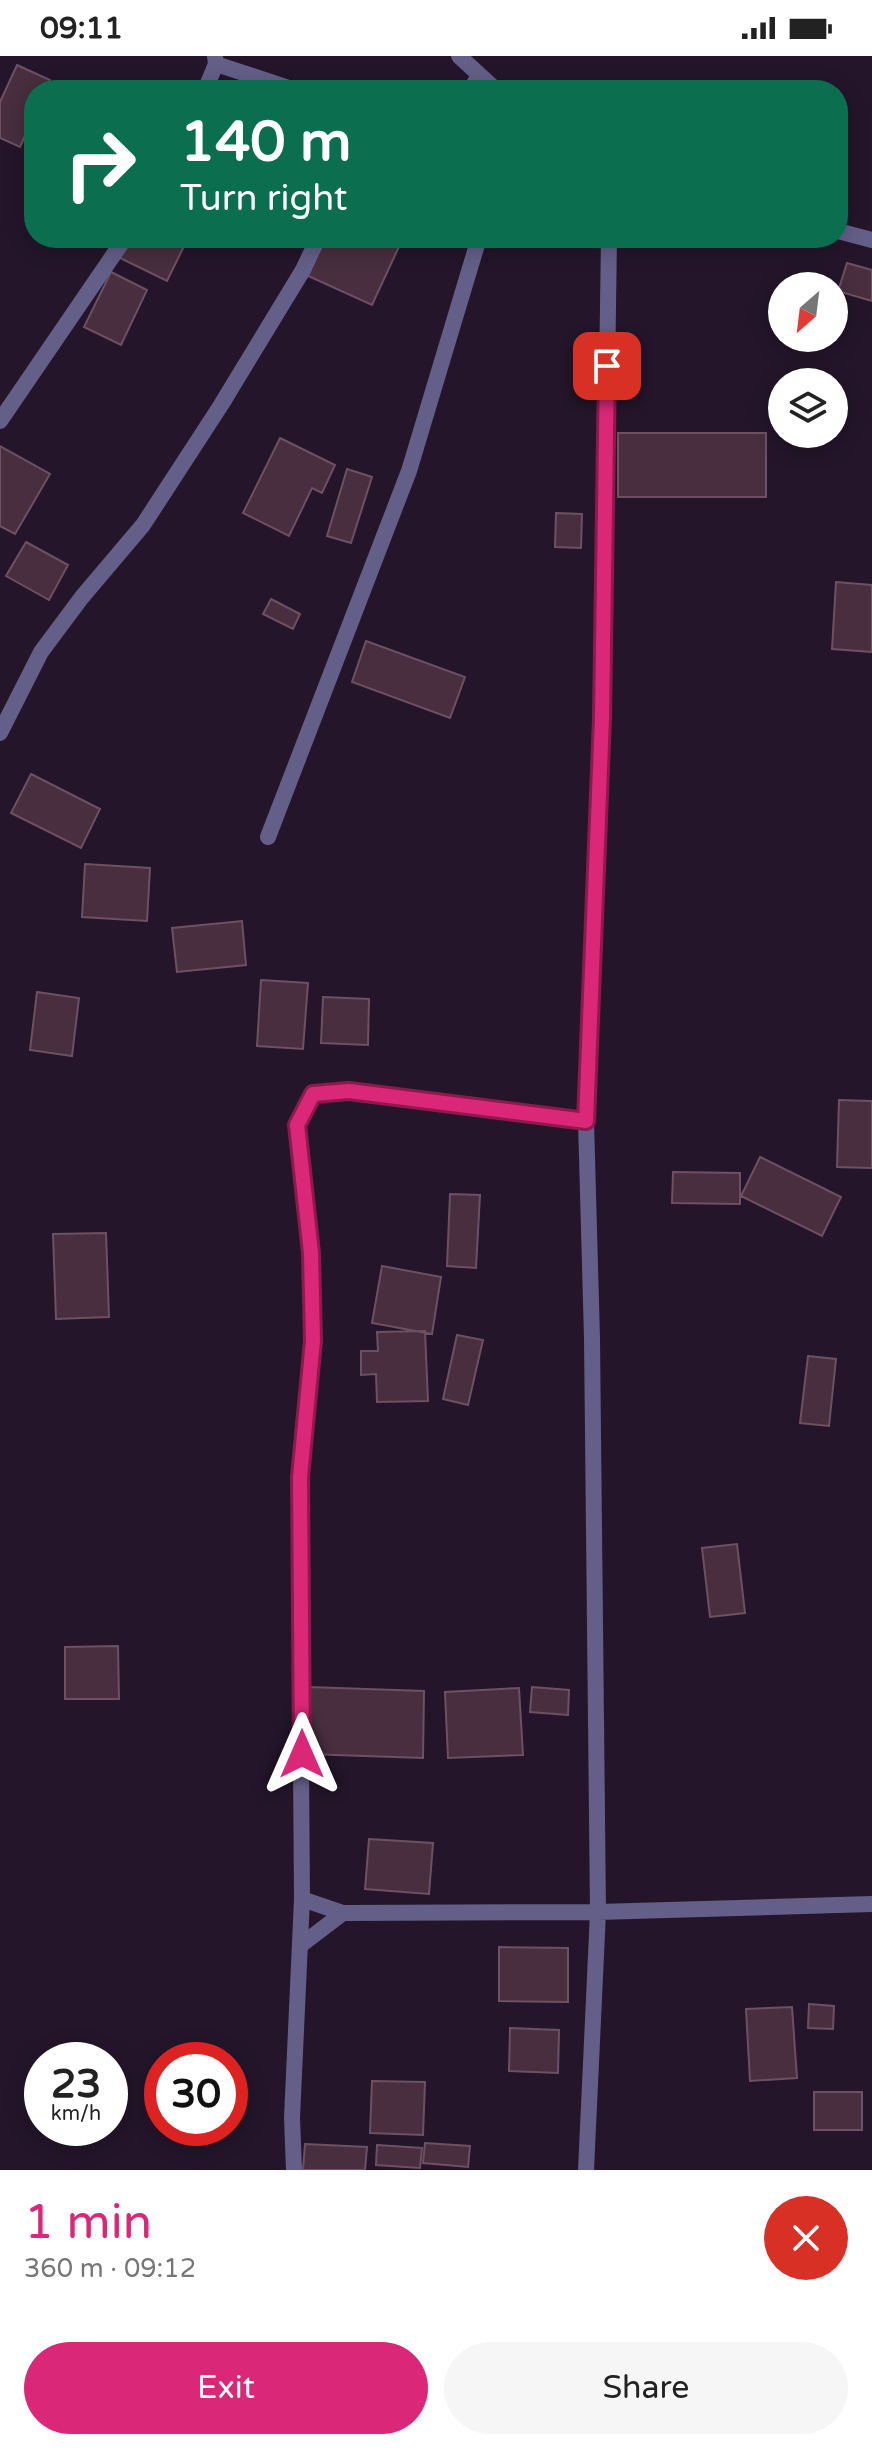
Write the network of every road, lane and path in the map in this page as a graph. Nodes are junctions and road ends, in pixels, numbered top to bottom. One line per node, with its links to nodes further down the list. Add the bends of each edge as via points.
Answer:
1 (459, 56): 5 (street)
2 (215, 60): 3 (street); 4 (street)
3 (208, 80)
4 (268, 80)
5 (473, 80)
6 (848, 234): 7 (street)
7 (872, 240)
8 (118, 248): 12 (street)
9 (313, 248): 13 (street, via 143,525 41,652)
10 (476, 248): 14 (street, via 409,471)
11 (609, 248): 15 (street, via 602,718)
12 (0, 421)
13 (0, 733)
14 (268, 837)
15 (586, 1121): 16 (street, via 349,1091 313,1094 297,1125 311,1253 313,1341 300,1482); 18 (street)
16 (302, 1899): 19 (street); 20 (street)
17 (872, 1904): 18 (street)
18 (598, 1912): 19 (street); 22 (street)
19 (343, 1913): 20 (street)
20 (301, 1945): 21 (street)
21 (294, 2170)
22 (586, 2170)

